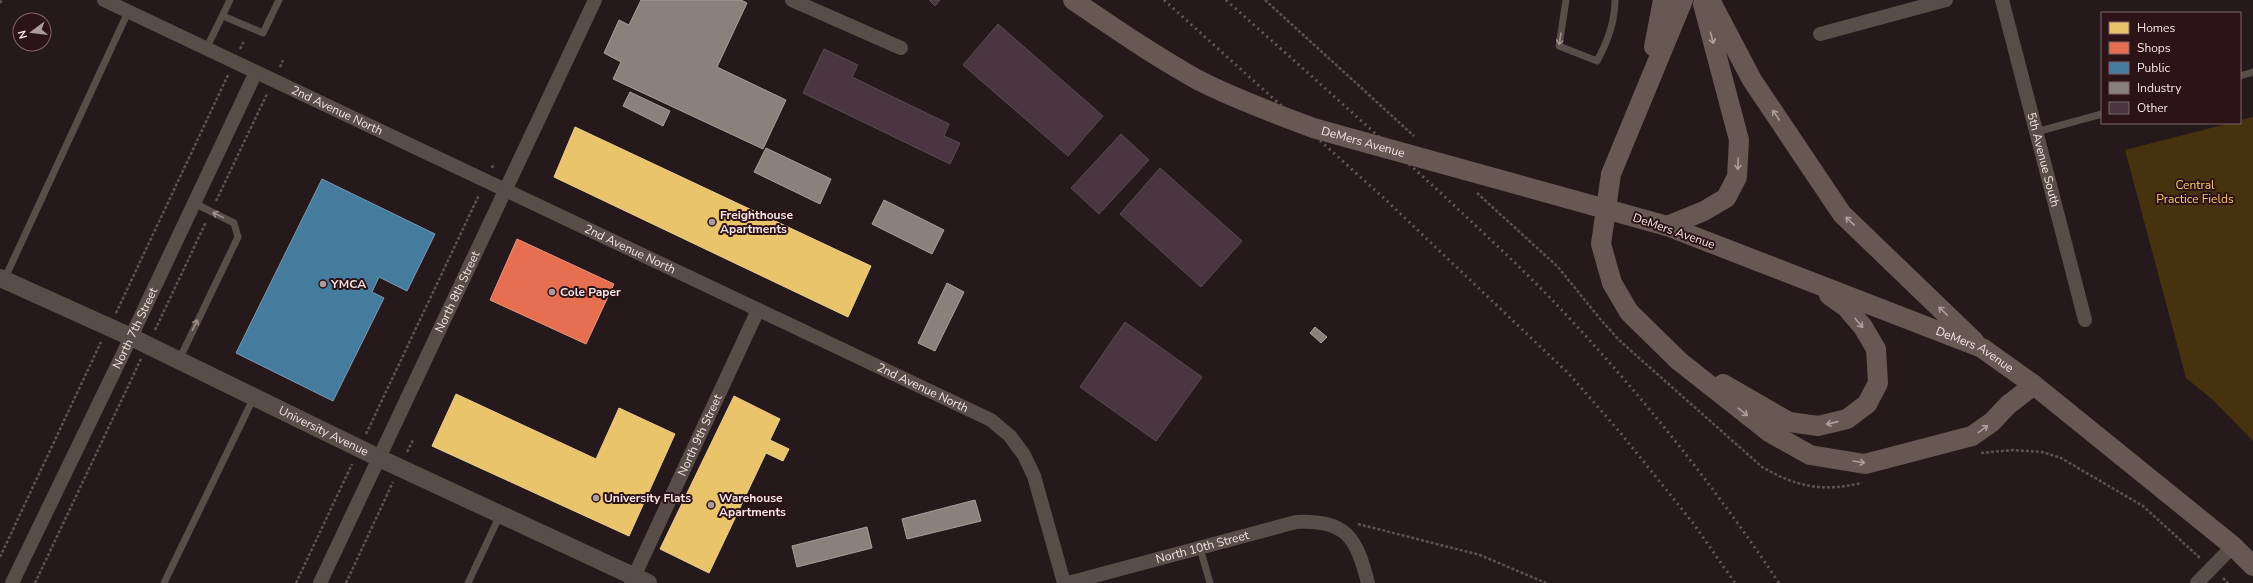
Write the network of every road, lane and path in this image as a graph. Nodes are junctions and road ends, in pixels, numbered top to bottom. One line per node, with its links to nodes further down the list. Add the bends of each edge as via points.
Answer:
1 (2, 0): 17 (path)
2 (104, 0): 18 (street, 2nd Avenue North)
3 (230, 0): 19 (lane)
4 (278, 0): 19 (lane, via 263,33)
5 (595, 0): 36 (street, North 8th Street)
6 (792, 0): 23 (street)
7 (1073, 0): 40 (main road, DeMers Avenue, bridge, via 1145,49 1199,80 1306,126)
8 (1265, 0): 33 (path)
9 (1566, 0): 10 (lane, one-way to 10, via 1559,46 1597,61 1606,45)
10 (1615, 0)
11 (1662, 0): 30 (main road)
12 (1683, 0): 30 (main road)
13 (1702, 0): 40 (main road, one-way to 40, via 1739,140 1737,177 1726,198 1704,211)
14 (1710, 0): 48 (main road, one-way to 14, via 1842,214 1752,80)
15 (1946, 0): 20 (street)
16 (2002, 0): 32 (street, 5th Avenue South)
17 (0, 4)
18 (128, 12): 22 (street, 2nd Avenue North); 42 (lane)
19 (223, 16): 22 (lane)
20 (1820, 34)
21 (244, 41): 25 (path)
22 (206, 48): 25 (street, 2nd Avenue North)
23 (901, 48)
24 (283, 60): 29 (path)
25 (234, 62): 26 (street, 2nd Avenue North); 45 (path)
26 (256, 72): 29 (street, 2nd Avenue North); 38 (street, North 7th Street)
27 (2253, 72): 28 (lane)
28 (2241, 76)
29 (274, 80): 35 (street, 2nd Avenue North); 39 (path)
30 (1641, 100): 50 (main road, via 1611,174 1601,244 1612,283 1629,312)
31 (2101, 114): 32 (lane)
32 (2036, 132): 44 (street, 5th Avenue South)
33 (1417, 139)
34 (494, 163): 35 (path)
35 (486, 181): 36 (street, 2nd Avenue North); 54 (path)
36 (505, 190): 43 (street, 2nd Avenue North); 56 (street, North 8th Street)
37 (1476, 192): 58 (path, via 1558,267 1620,341 1762,467 1780,478 1815,488 1849,486)
38 (194, 203): 39 (lane); 46 (street, North 7th Street)
39 (211, 212): 47 (path); 49 (lane, one-way to 39, via 238,237 234,223)
40 (1667, 226): 41 (main road, DeMers Avenue)
41 (1808, 280): 48 (main road, DeMers Avenue); 50 (main road, one-way to 50, via 1846,307 1876,349 1878,383 1867,404 1847,419 1818,426 1790,422)
42 (1, 282): 45 (street, University Avenue)
43 (758, 310): 68 (street, North 9th Street); 76 (street, 2nd Avenue North, via 991,420 1010,436 1024,455 1034,476)
44 (2085, 320)
45 (109, 327): 46 (street, University Avenue); 64 (path)
46 (131, 338): 47 (street, University Avenue); 69 (street, North 7th Street)
47 (148, 346): 49 (street, University Avenue); 70 (path)
48 (1982, 348): 51 (main road, DeMers Avenue)
49 (178, 360): 52 (street, University Avenue)
50 (1679, 361): 51 (main road, one-way to 51, via 1769,432 1810,454 1866,464 1972,436)
51 (2034, 385): 61 (main road, DeMers Avenue)
52 (254, 397): 54 (street, University Avenue); 71 (lane)
53 (413, 440): 57 (path)
54 (360, 448): 56 (street, University Avenue); 72 (path)
55 (1979, 453): 63 (path, via 2013,450 2042,452 2061,458 2143,506)
56 (379, 458): 57 (street, University Avenue); 73 (street, North 8th Street)
57 (400, 468): 59 (street, University Avenue); 74 (path)
58 (1869, 481)
59 (500, 514): 68 (street, University Avenue); 75 (lane)
60 (1337, 527): 62 (street, North 10th Street, via 1319,521 1296,522); 79 (street, via 1352,538 1361,557); 80 (path, via 1345,521 1480,555)
61 (2233, 546): 65 (main road, DeMers Avenue); 66 (main road, DeMers Avenue); 81 (street)
62 (1200, 548): 77 (street, North 10th Street); 78 (lane)
63 (2189, 548)
64 (0, 557)
65 (2253, 557)
66 (2253, 566)
67 (2225, 580): 82 (path)
68 (638, 581)
69 (12, 583)
70 (35, 583)
71 (164, 583)
72 (296, 583)
73 (320, 583)
74 (346, 583)
75 (468, 583)
76 (1064, 583)
77 (1068, 583)
78 (1210, 583)
79 (1368, 583)
80 (1546, 583)
81 (2197, 583)
82 (2228, 583)

